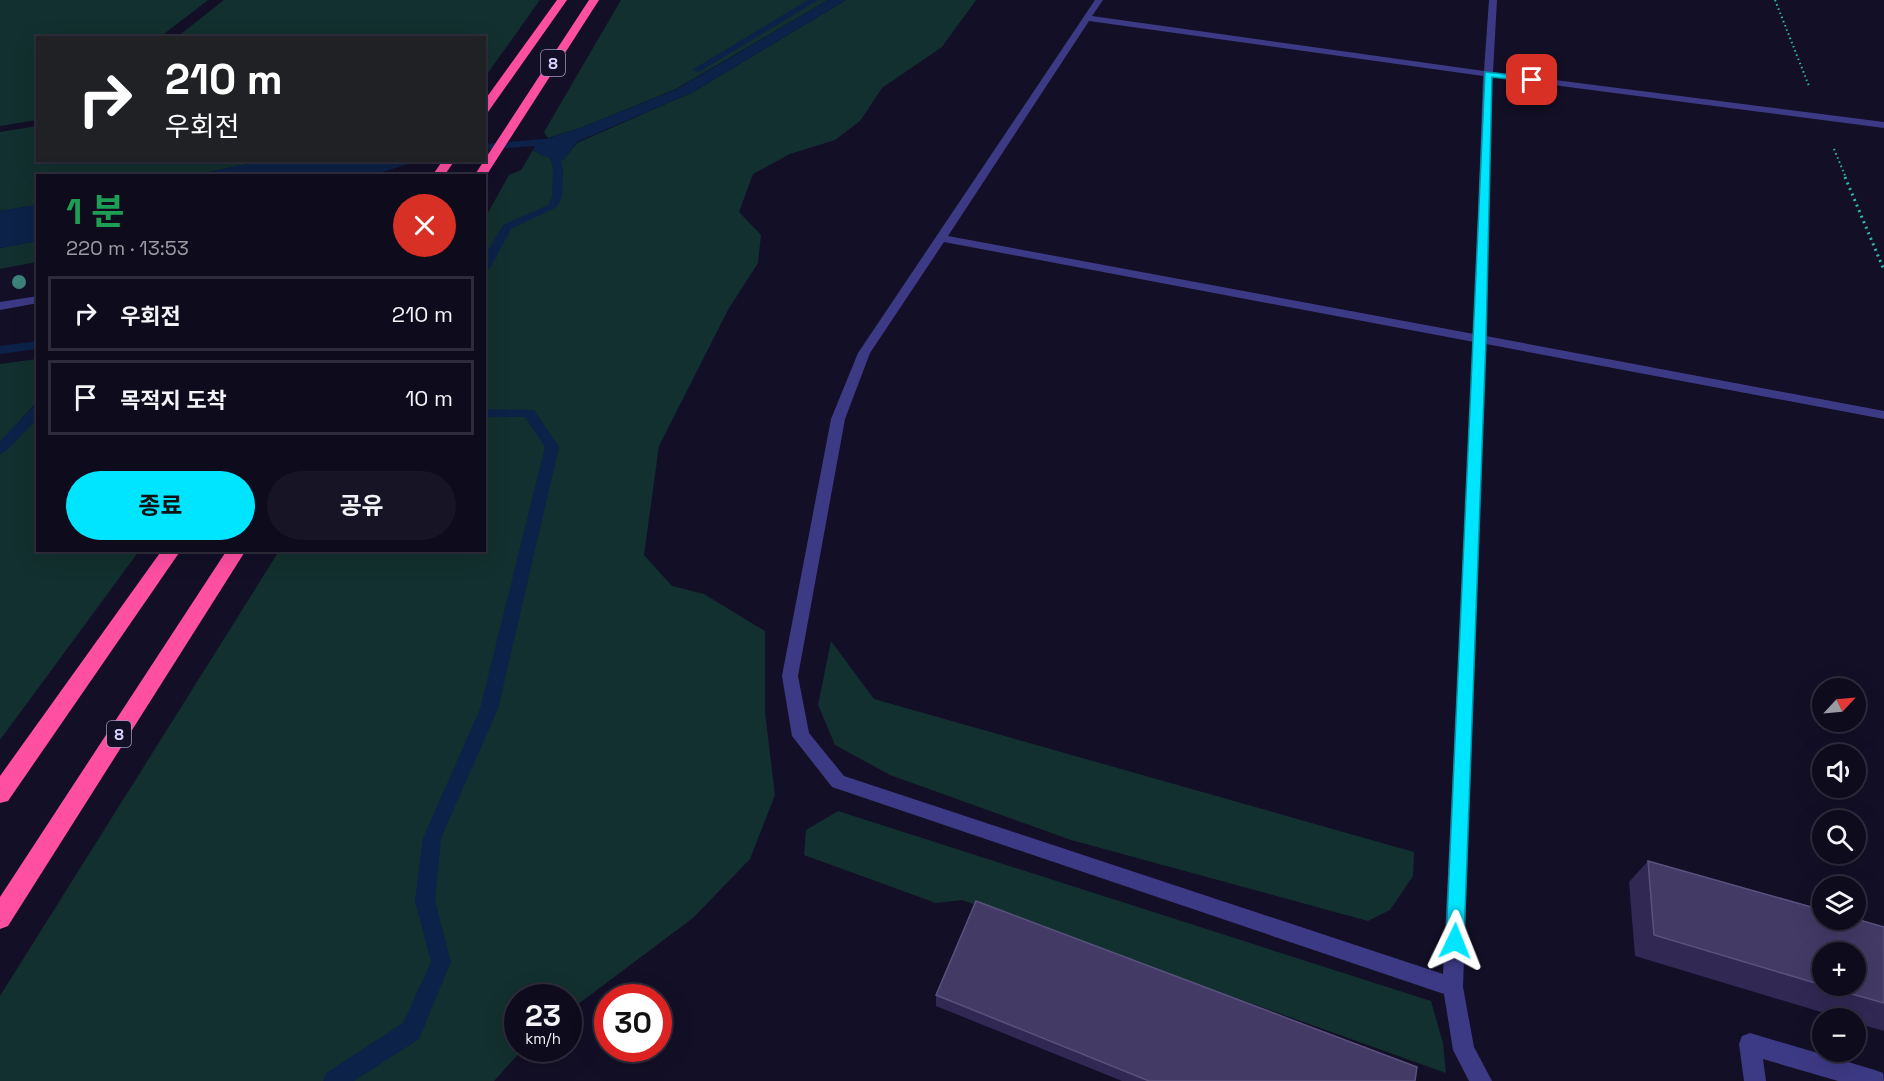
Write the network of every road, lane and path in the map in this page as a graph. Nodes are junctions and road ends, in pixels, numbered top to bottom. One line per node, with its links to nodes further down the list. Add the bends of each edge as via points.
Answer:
1 (562, 0): 7 (highway, 8)
2 (594, 0): 9 (highway, 8)
3 (1099, 0): 5 (street)
4 (1493, 0): 6 (street)
5 (1086, 18): 6 (street); 10 (street)
6 (1488, 74): 8 (street); 13 (street)
7 (486, 107)
8 (1884, 125)
9 (482, 171)
10 (942, 238): 13 (street); 19 (street, via 864,353 838,419 790,676 801,736 838,783)
11 (36, 299): 12 (street)
12 (0, 306)
13 (1480, 340): 14 (street); 19 (street)
14 (1884, 414)
15 (171, 552): 17 (highway)
16 (236, 552): 18 (highway, 8)
17 (0, 794)
18 (0, 918)
19 (1453, 987): 20 (street, via 1464,1050)
20 (1480, 1081)
21 (1755, 1081): 22 (street, via 1750,1044)
22 (1875, 1081)

